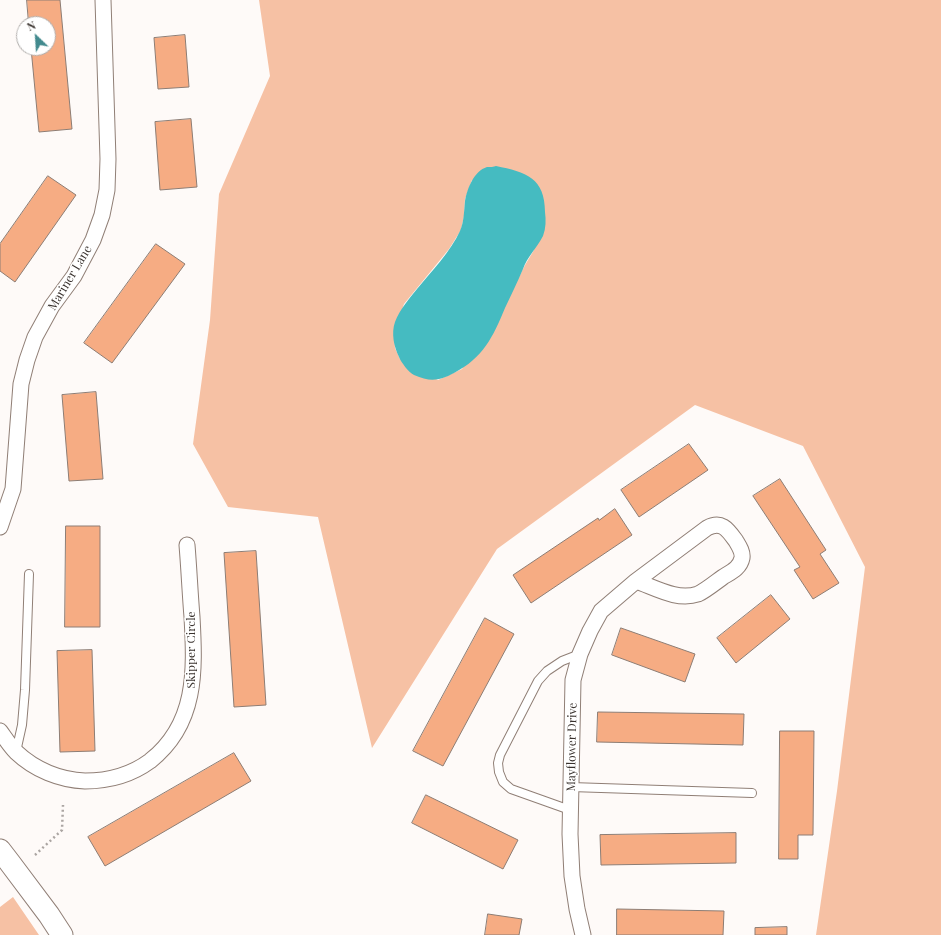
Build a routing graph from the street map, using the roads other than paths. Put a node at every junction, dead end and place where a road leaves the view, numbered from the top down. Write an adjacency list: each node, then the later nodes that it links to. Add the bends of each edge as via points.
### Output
1 (104, 0): 2 (street, Mariner Lane, via 107,190 93,240 74,276 52,306 35,337 27,360 22,384 12,489)
2 (0, 527)
3 (187, 545): 8 (street, Skipper Circle, via 193,642 191,695 174,736 160,753 143,766 124,775 99,781 53,775 34,766)
4 (29, 574): 8 (lane, via 25,690 22,725)
5 (636, 581): 5 (street, Mayflower Drive, via 674,596 699,593 738,567 742,554 728,529 720,525 712,526); 6 (street, Mayflower Drive, via 601,611)
6 (580, 654): 9 (street, Mayflower Drive, via 573,680); 11 (lane, via 562,661 538,681 498,763 498,772 503,782 511,789)
7 (0, 731): 8 (street, Skipper Circle)
8 (16, 752)
9 (571, 787): 10 (lane); 11 (street, Mayflower Drive)
10 (752, 793)
11 (570, 810): 14 (street, Mayflower Drive, via 572,876)
12 (5, 860): 13 (street)
13 (62, 935)
14 (583, 935)

